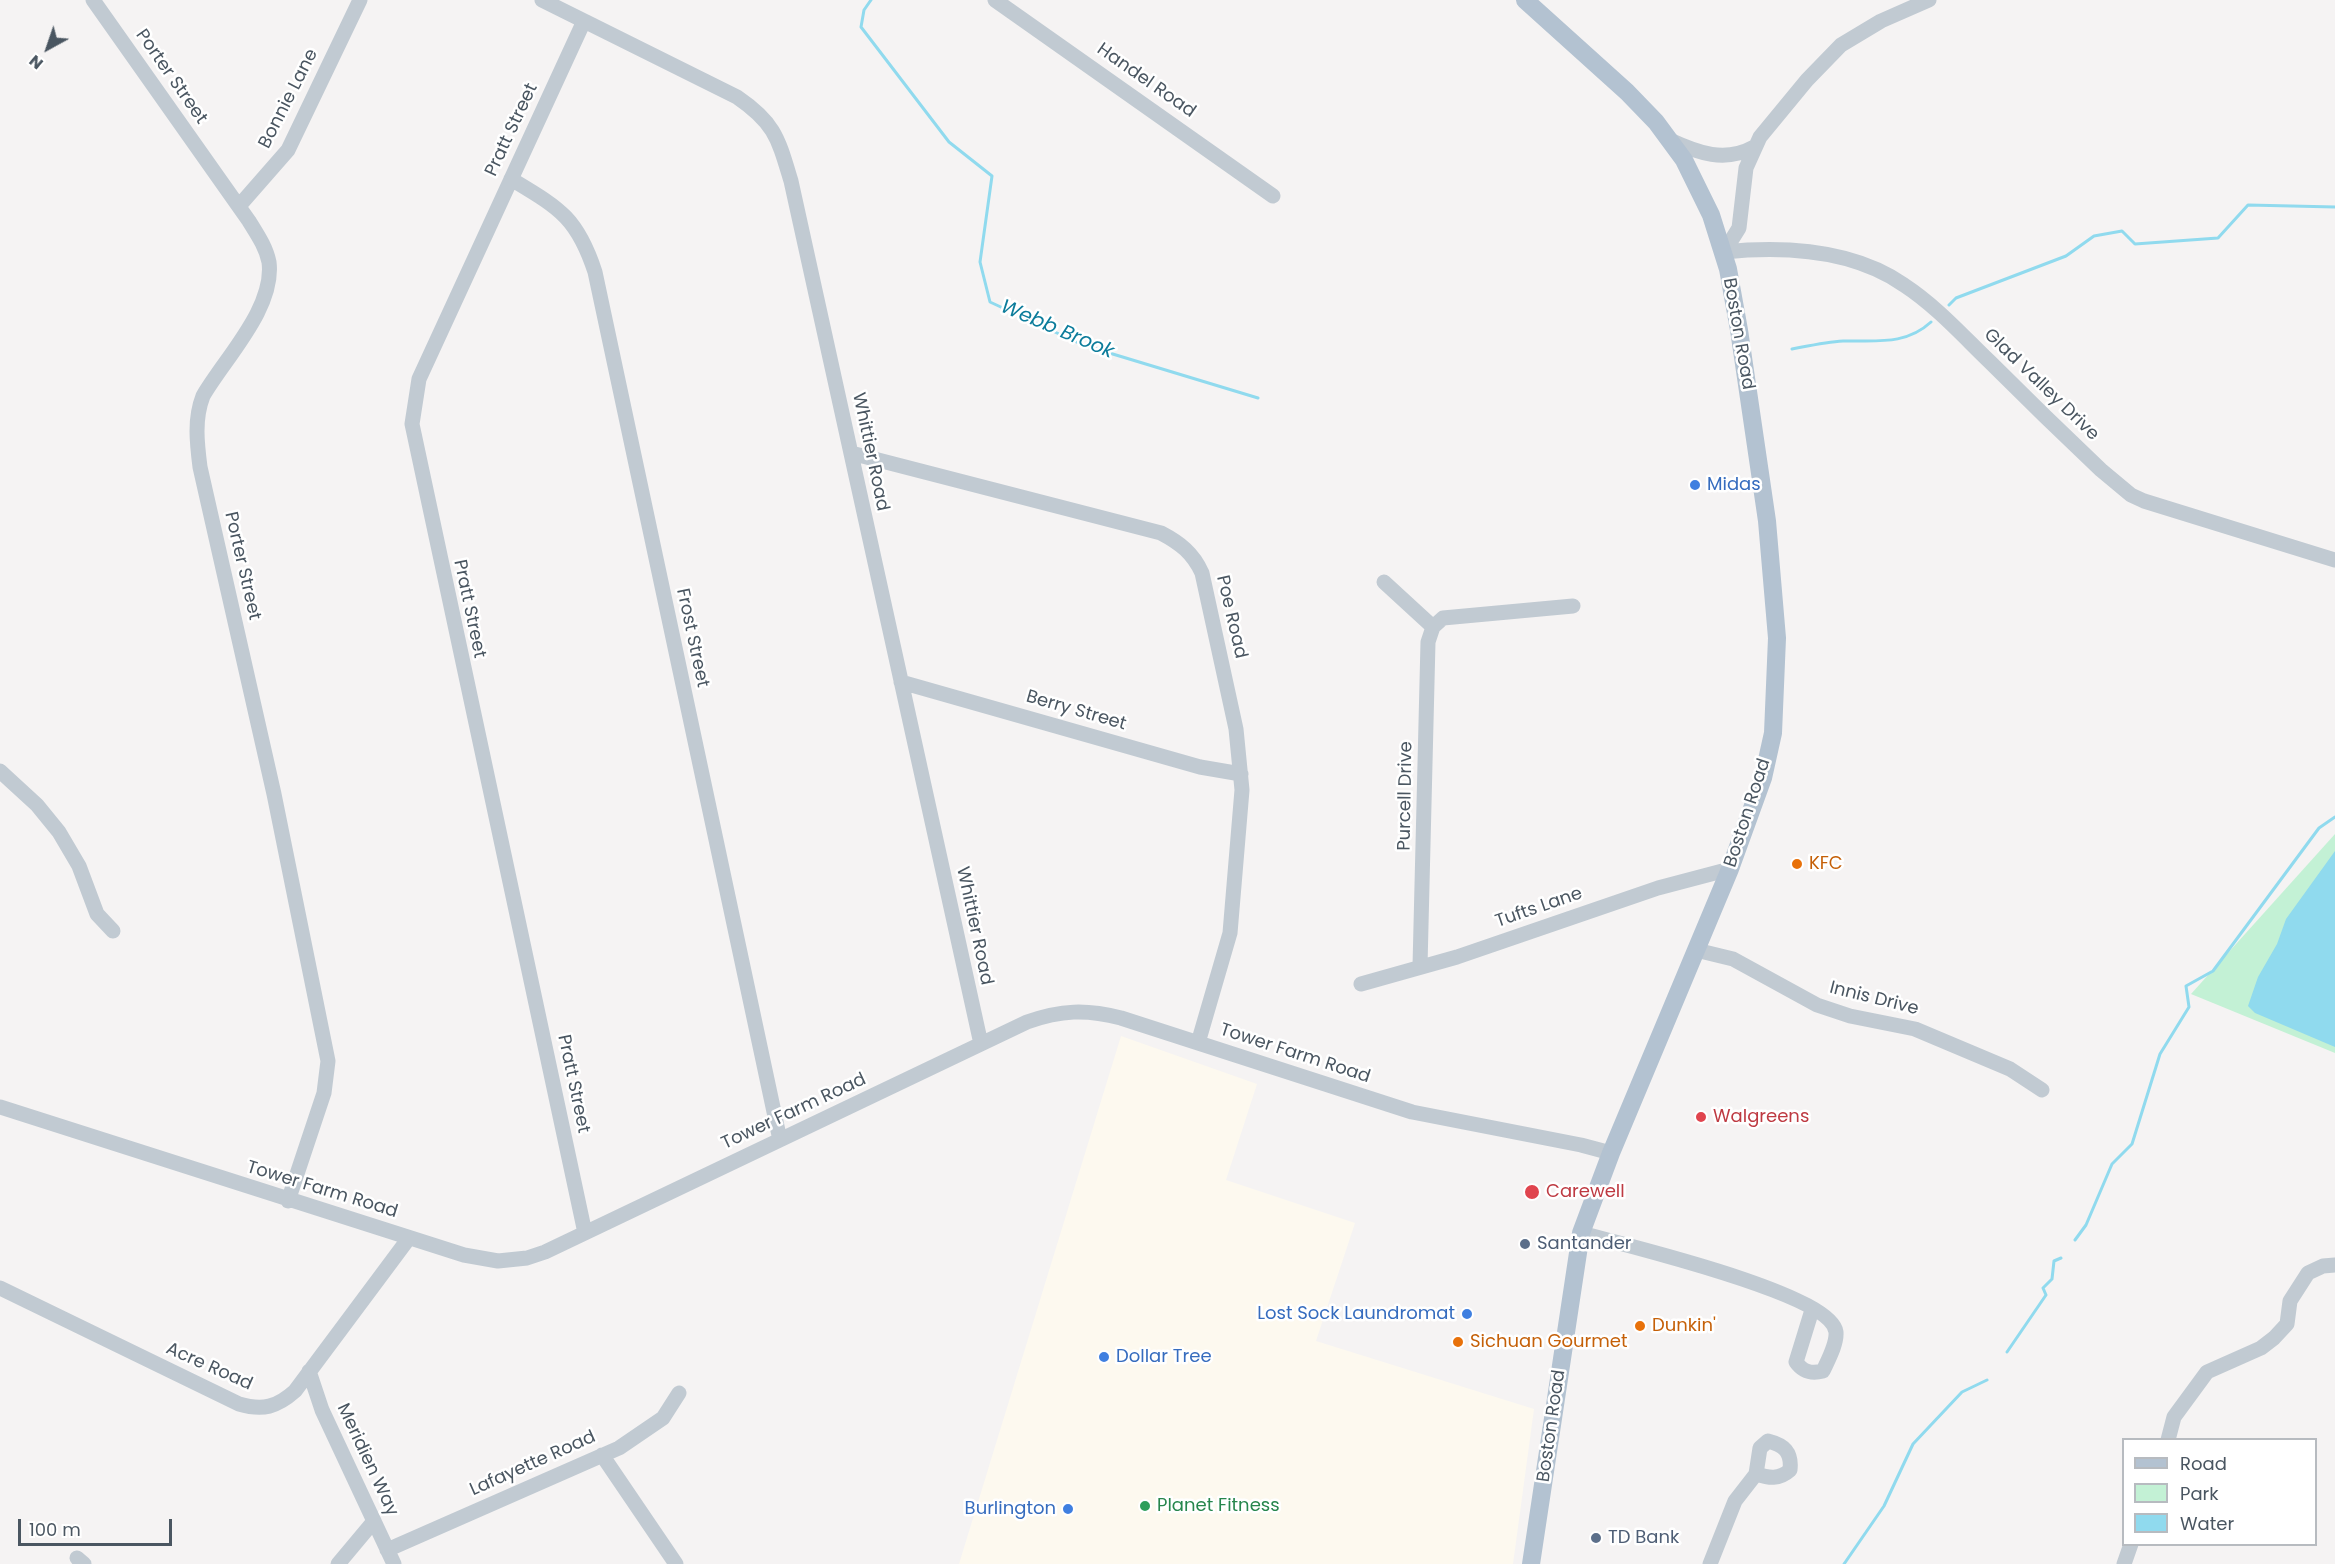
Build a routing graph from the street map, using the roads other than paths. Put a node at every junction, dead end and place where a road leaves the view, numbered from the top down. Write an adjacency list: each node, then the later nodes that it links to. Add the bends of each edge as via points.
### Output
1 (93, 0): 13 (street, Porter Street)
2 (360, 0): 13 (street, Bonnie Lane, via 288,150)
3 (542, 0): 8 (street, Whittier Road)
4 (995, 0): 7 (street, Handel Road)
5 (1526, 0): 9 (main road, Boston Road, via 1627,92)
6 (1929, 0): 10 (street, via 1881,21 1841,45 1807,80)
7 (1016, 6): 12 (street, Handel Road)
8 (584, 21): 11 (street, Pratt Street); 15 (street, Whittier Road, via 738,97 765,118 775,133 791,181)
9 (1670, 140): 10 (street, via 1695,151 1724,156); 14 (main road, Boston Road, via 1703,196)
10 (1754, 147): 14 (street, via 1746,168 1739,228)
11 (511, 179): 32 (street, Frost Street, via 566,216 581,236 595,272); 35 (street, Pratt Street, via 419,379 412,424)
12 (1273, 196)
13 (239, 206): 34 (street, Porter Street, via 264,247 270,277 268,291 203,396 198,408 197,442 328,1061 324,1094)
14 (1724, 252): 16 (street, Glad Valley Drive, via 1813,252 1858,262 1888,275 1933,307 2131,495); 23 (main road, Boston Road, via 1767,521 1777,638 1773,733 1763,778)
15 (851, 453): 20 (street, Whittier Road); 22 (street, Poe Road, via 1129,524 1176,541 1195,559 1202,573 1236,729)
16 (2335, 560)
17 (1384, 582): 19 (street)
18 (1574, 606): 19 (street, via 1443,618)
19 (1433, 627): 26 (street, Purcell Drive, via 1428,642)
20 (901, 682): 22 (street, Berry Street, via 1200,767); 29 (street, Whittier Road)
21 (0, 771): 24 (street, via 59,832 79,866 98,914)
22 (1240, 774): 28 (street, Poe Road, via 1230,933)
23 (1730, 869): 25 (main road, Boston Road); 26 (street, Tufts Lane, via 1659,888)
24 (113, 931)
25 (1696, 950): 30 (street, Innis Drive, via 1733,959 1817,1005 1915,1029 2010,1069); 33 (main road, Boston Road)
26 (1420, 966): 27 (street, Tufts Lane)
27 (1361, 984)
28 (1198, 1043): 29 (street, Tower Farm Road, via 1082,1010 1048,1015); 33 (street, Tower Farm Road, via 1412,1112)
29 (981, 1044): 32 (street, Tower Farm Road)
30 (2042, 1090)
31 (0, 1107): 34 (street, Tower Farm Road)
32 (780, 1140): 35 (street, Tower Farm Road)
33 (1611, 1153): 36 (main road, Boston Road)
34 (288, 1201): 37 (street, Tower Farm Road)
35 (585, 1233): 37 (street, Tower Farm Road, via 527,1258 498,1261)
36 (1581, 1233): 40 (street, via 1744,1278); 51 (main road, Boston Road)
37 (409, 1238): 41 (street, Acre Road)
38 (2335, 1265): 43 (street, via 2308,1273 2290,1301 2287,1323 2274,1338 2261,1348 2207,1372 2174,1417)
39 (0, 1288): 41 (street, Acre Road, via 239,1404 257,1409 284,1400 296,1391)
40 (1812, 1310)
41 (309, 1371): 46 (street, Meridien Way, via 322,1410)
42 (679, 1393): 44 (street, Lafayette Road, via 670,1410 650,1429)
43 (2169, 1438)
44 (602, 1455): 48 (street, Lafayette Road); 50 (street)
45 (1756, 1474): 52 (street, via 1735,1501)
46 (374, 1521): 48 (street, Meridien Way); 49 (street)
47 (2131, 1546): 53 (street)
48 (391, 1557)
49 (338, 1564)
50 (676, 1564)
51 (1531, 1564)
52 (1710, 1564)
53 (2124, 1564)

